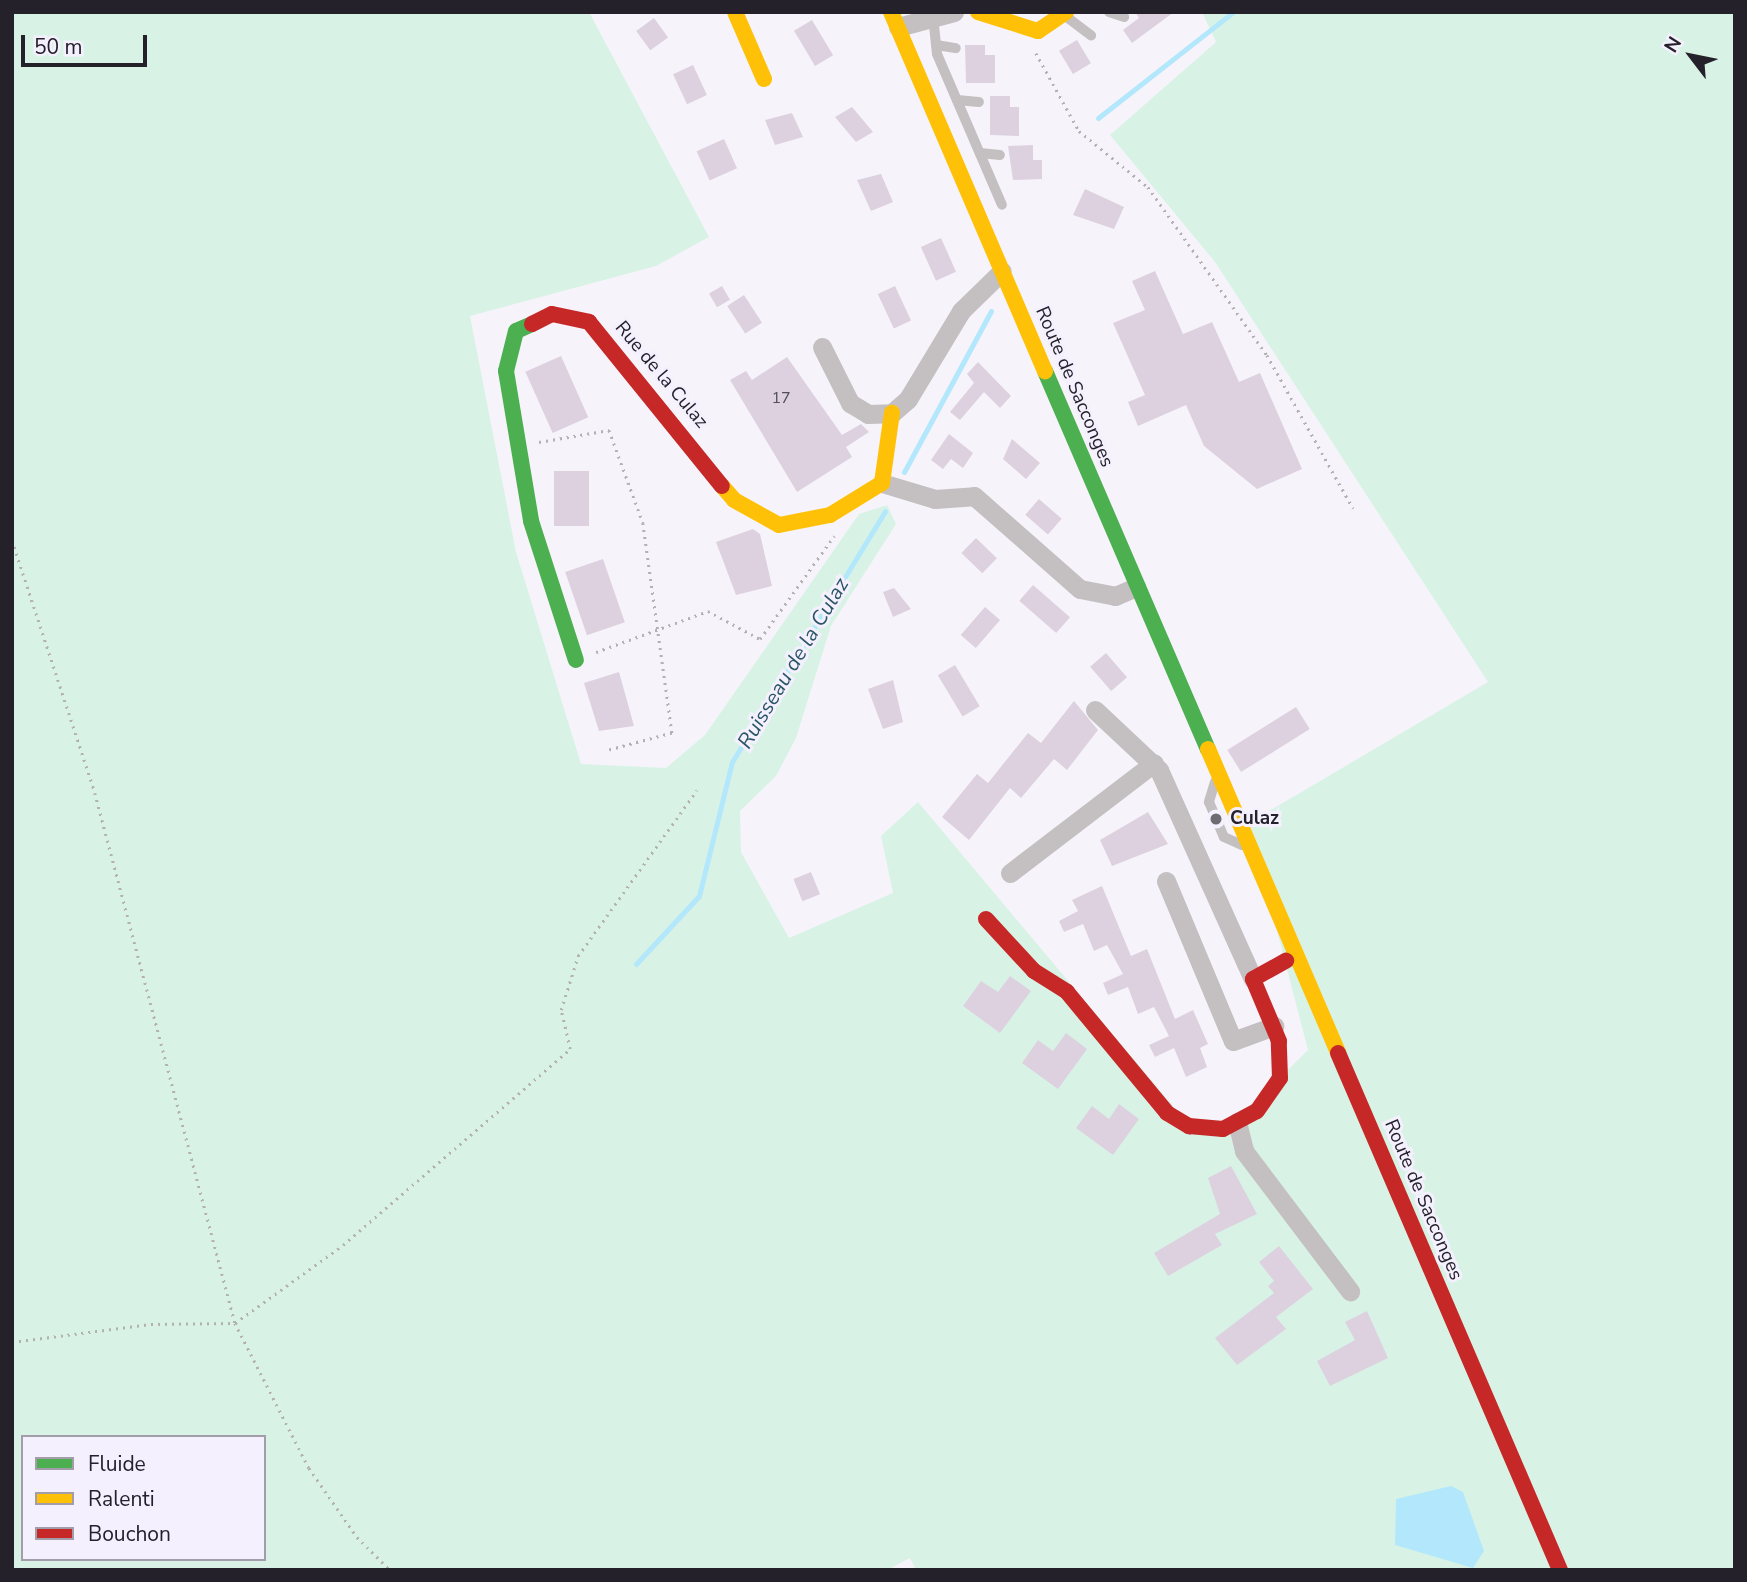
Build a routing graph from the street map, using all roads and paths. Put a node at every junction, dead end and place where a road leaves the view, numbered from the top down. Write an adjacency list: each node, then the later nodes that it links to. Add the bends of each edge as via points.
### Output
1 (735, 12): 13 (street)
2 (954, 12): 6 (street)
3 (978, 12): 9 (street)
4 (1109, 12): 7 (lane)
5 (1065, 13): 9 (street, via 1048,29); 10 (lane)
6 (933, 15): 8 (street); 11 (lane)
7 (1124, 17)
8 (894, 20): 19 (street, Route de Sacconges)
9 (1023, 29): 24 (path, via 1079,131 1148,187 1267,355)
10 (1091, 35)
11 (936, 45): 12 (lane); 14 (lane)
12 (956, 48)
13 (764, 79)
14 (957, 100): 15 (lane); 16 (lane)
15 (979, 102)
16 (980, 153): 17 (lane); 18 (lane)
17 (1000, 155)
18 (1002, 205)
19 (1002, 271): 21 (street, via 961,311 908,399); 27 (street, Route de Sacconges)
20 (822, 347): 21 (street, via 850,403 868,414)
21 (891, 413): 23 (street)
22 (518, 445): 23 (street, Rue de la Culaz, via 506,371 516,331 552,314 589,322 734,500 779,525 830,515); 28 (path, via 609,430 643,523); 29 (street, Rue de la Culaz, via 531,521)
23 (882, 483): 27 (street, via 935,499 974,496 1080,589 1115,596)
24 (1353, 508)
25 (837, 531): 28 (path, via 760,639 708,611)
26 (12, 540): 42 (path, via 95,793)
27 (1136, 587): 45 (street, Route de Sacconges)
28 (660, 626): 29 (path); 31 (path, via 672,733)
29 (576, 660)
30 (1096, 710): 32 (street)
31 (608, 750)
32 (1154, 764): 34 (street); 38 (street)
33 (698, 790): 42 (path, via 578,956 561,1010 570,1049 343,1245)
34 (1010, 873)
35 (1166, 881): 39 (street, via 1233,1041)
36 (986, 919): 40 (street, via 1034,971 1067,992 1167,1113 1189,1126 1223,1129)
37 (1286, 961): 38 (street)
38 (1253, 979): 39 (street)
39 (1274, 1026): 40 (street, via 1280,1078 1257,1111)
40 (1237, 1122): 41 (street, via 1244,1151)
41 (1350, 1291)
42 (235, 1324): 43 (path, via 151,1324); 44 (path, via 252,1367 309,1468 357,1537)
43 (12, 1342)
44 (390, 1570)
45 (1560, 1570)

